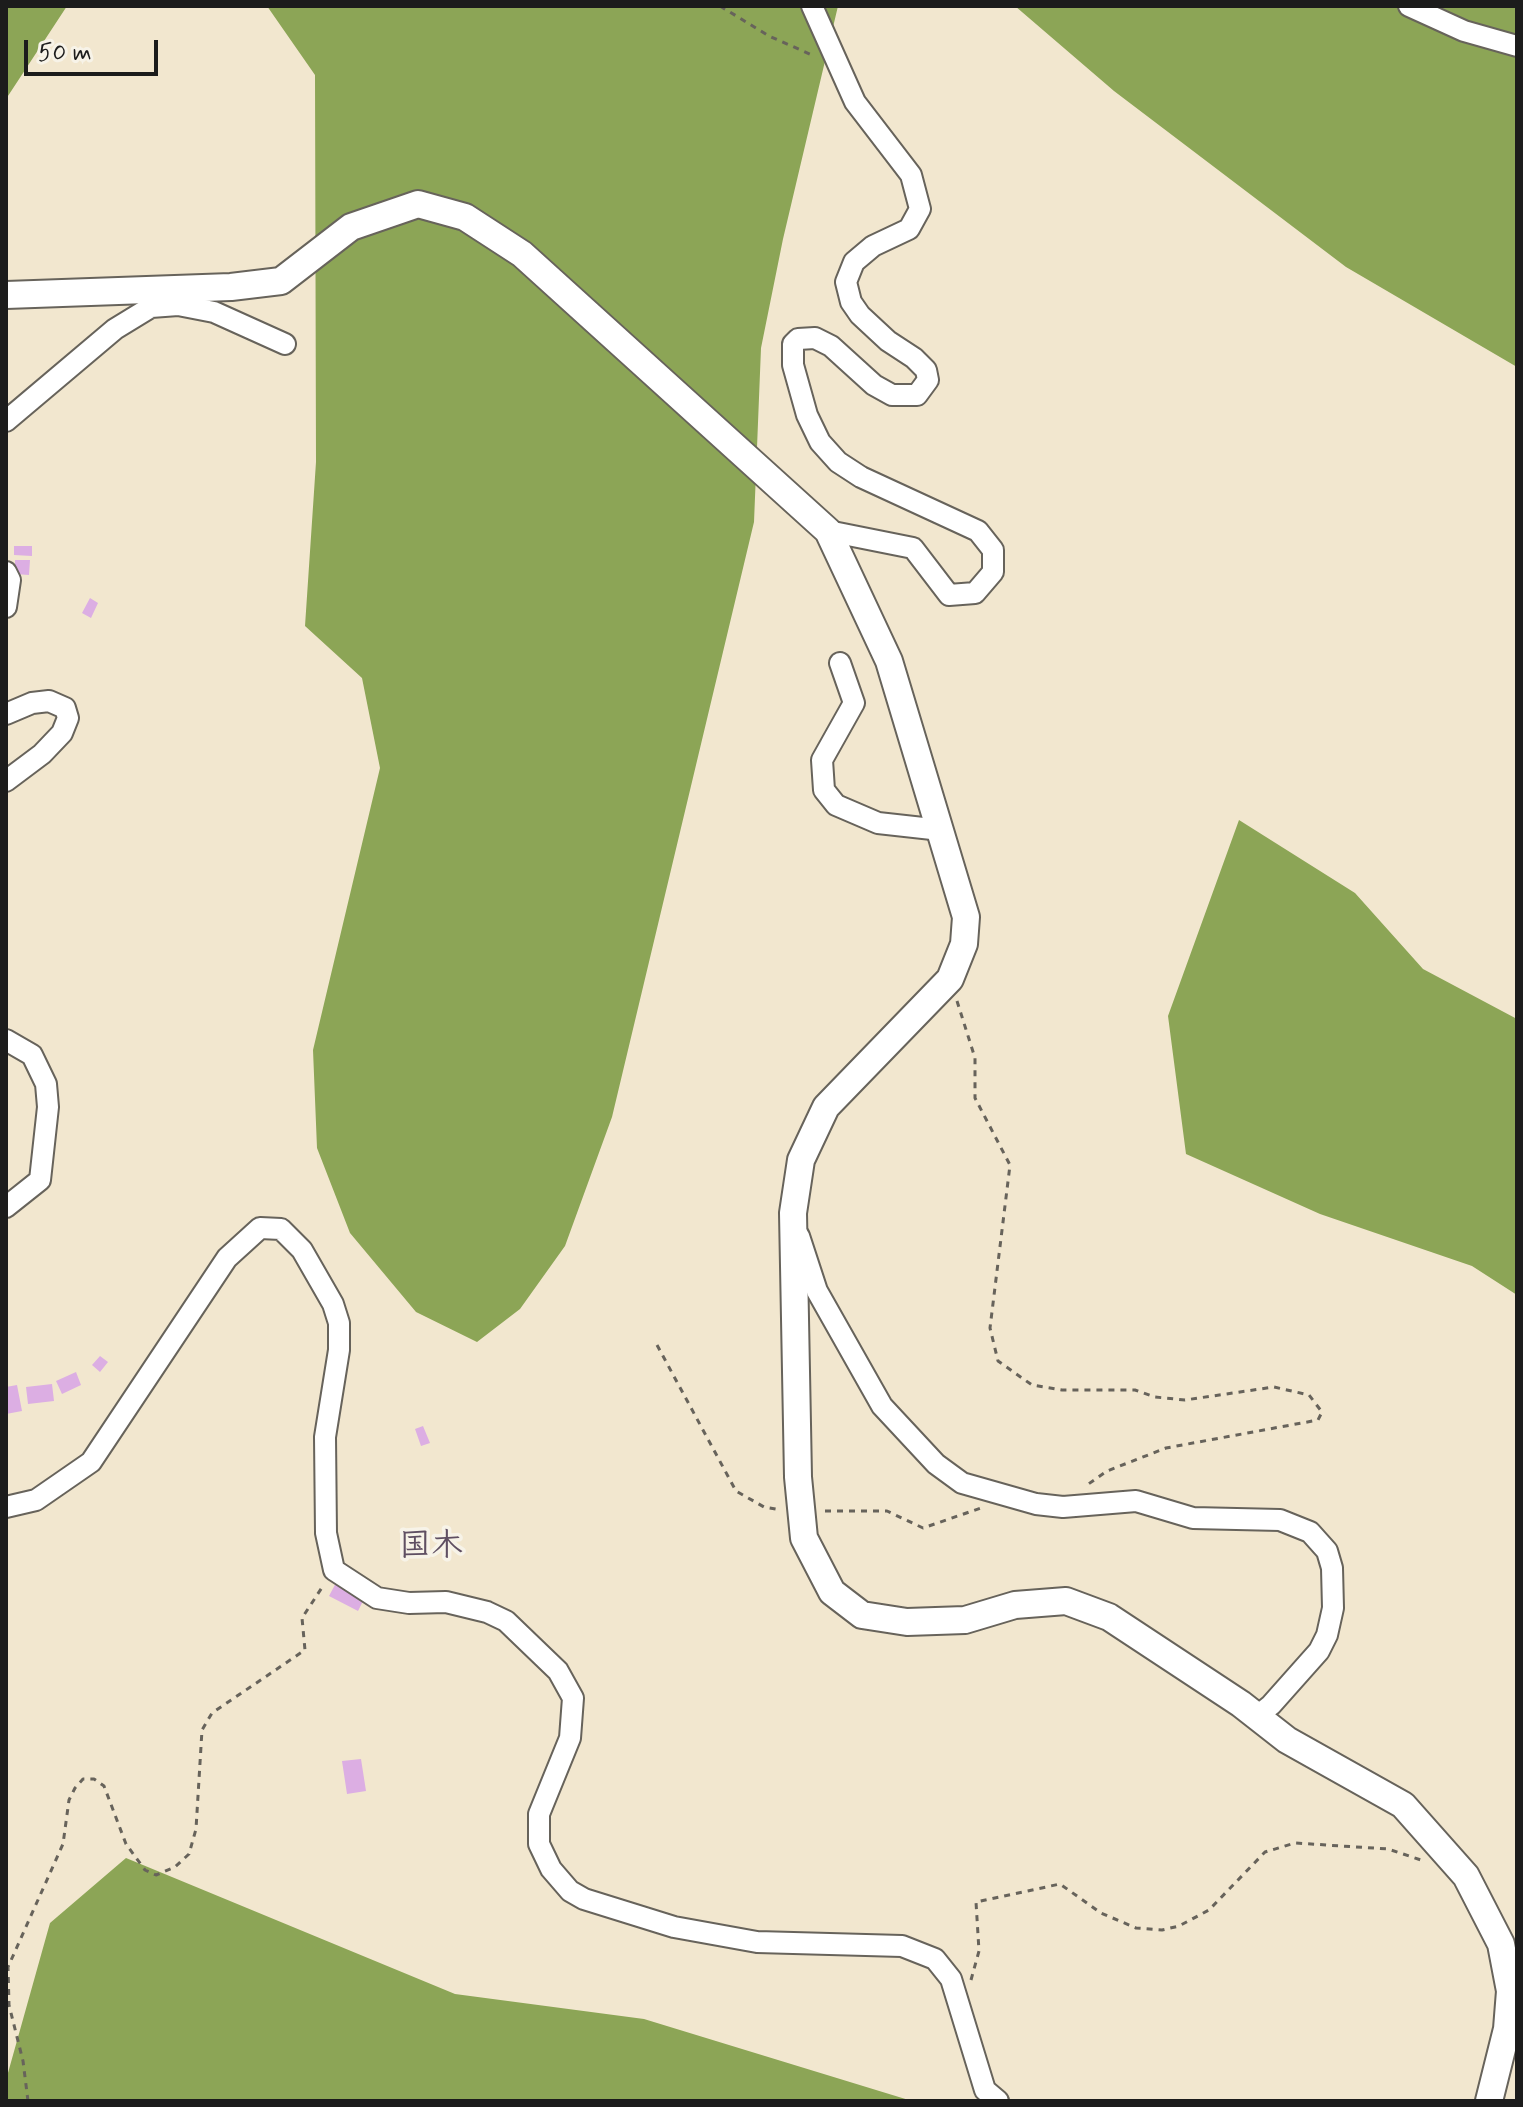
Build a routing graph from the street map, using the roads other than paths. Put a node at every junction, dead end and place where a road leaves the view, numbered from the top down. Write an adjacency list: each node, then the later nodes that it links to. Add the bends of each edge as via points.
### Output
1 (812, 6): 7 (street, via 855,102 911,175 920,209 909,229 854,262 846,282 851,302 888,341 926,370 928,380 917,395 892,395 831,346 815,338 798,339 793,365 807,415 820,442 838,462 978,531 993,550 993,572 975,593 949,595 913,548)
2 (1409, 6): 3 (street, via 1464,31)
3 (1517, 46)
4 (6, 295): 7 (street, via 281,281 351,227 418,204 465,217 522,254)
5 (285, 344): 6 (street, via 214,312 178,305 151,307 115,329)
6 (6, 421)
7 (828, 531): 13 (street, via 889,661)
8 (6, 572): 9 (street)
9 (6, 607)
10 (840, 663): 13 (street, via 854,703 822,760 824,790 836,805 878,823)
11 (6, 714): 12 (street, via 49,701 65,708 68,718 42,754)
12 (6, 781)
13 (941, 830): 16 (street, via 966,917 964,944 950,979 826,1107 801,1160)
14 (6, 1040): 15 (street, via 32,1055 46,1084 48,1107 40,1180)
15 (6, 1207)
16 (793, 1213): 18 (street, via 804,1538 832,1592 862,1615 907,1622 965,1620 1015,1605 1066,1601 1109,1617); 18 (street, via 817,1291 882,1406 936,1464 962,1483 1036,1504 1136,1501 1193,1518 1280,1520 1310,1532 1327,1551 1332,1568 1327,1635 1319,1651)
17 (6, 1507): 19 (street, via 36,1500 91,1462 227,1258 260,1228 281,1229 302,1250 339,1323 325,1437 326,1533 334,1570 377,1598 446,1602 487,1612 519,1631 558,1671 573,1698 570,1738 539,1814 539,1844 551,1869 584,1899 674,1927 757,1942 902,1946 935,1959 959,1999 985,2090)
18 (1256, 1717): 20 (street, via 1324,1763 1403,1805 1466,1876 1501,1944 1510,1991 1507,2029)
19 (998, 2101)
20 (1489, 2101)

